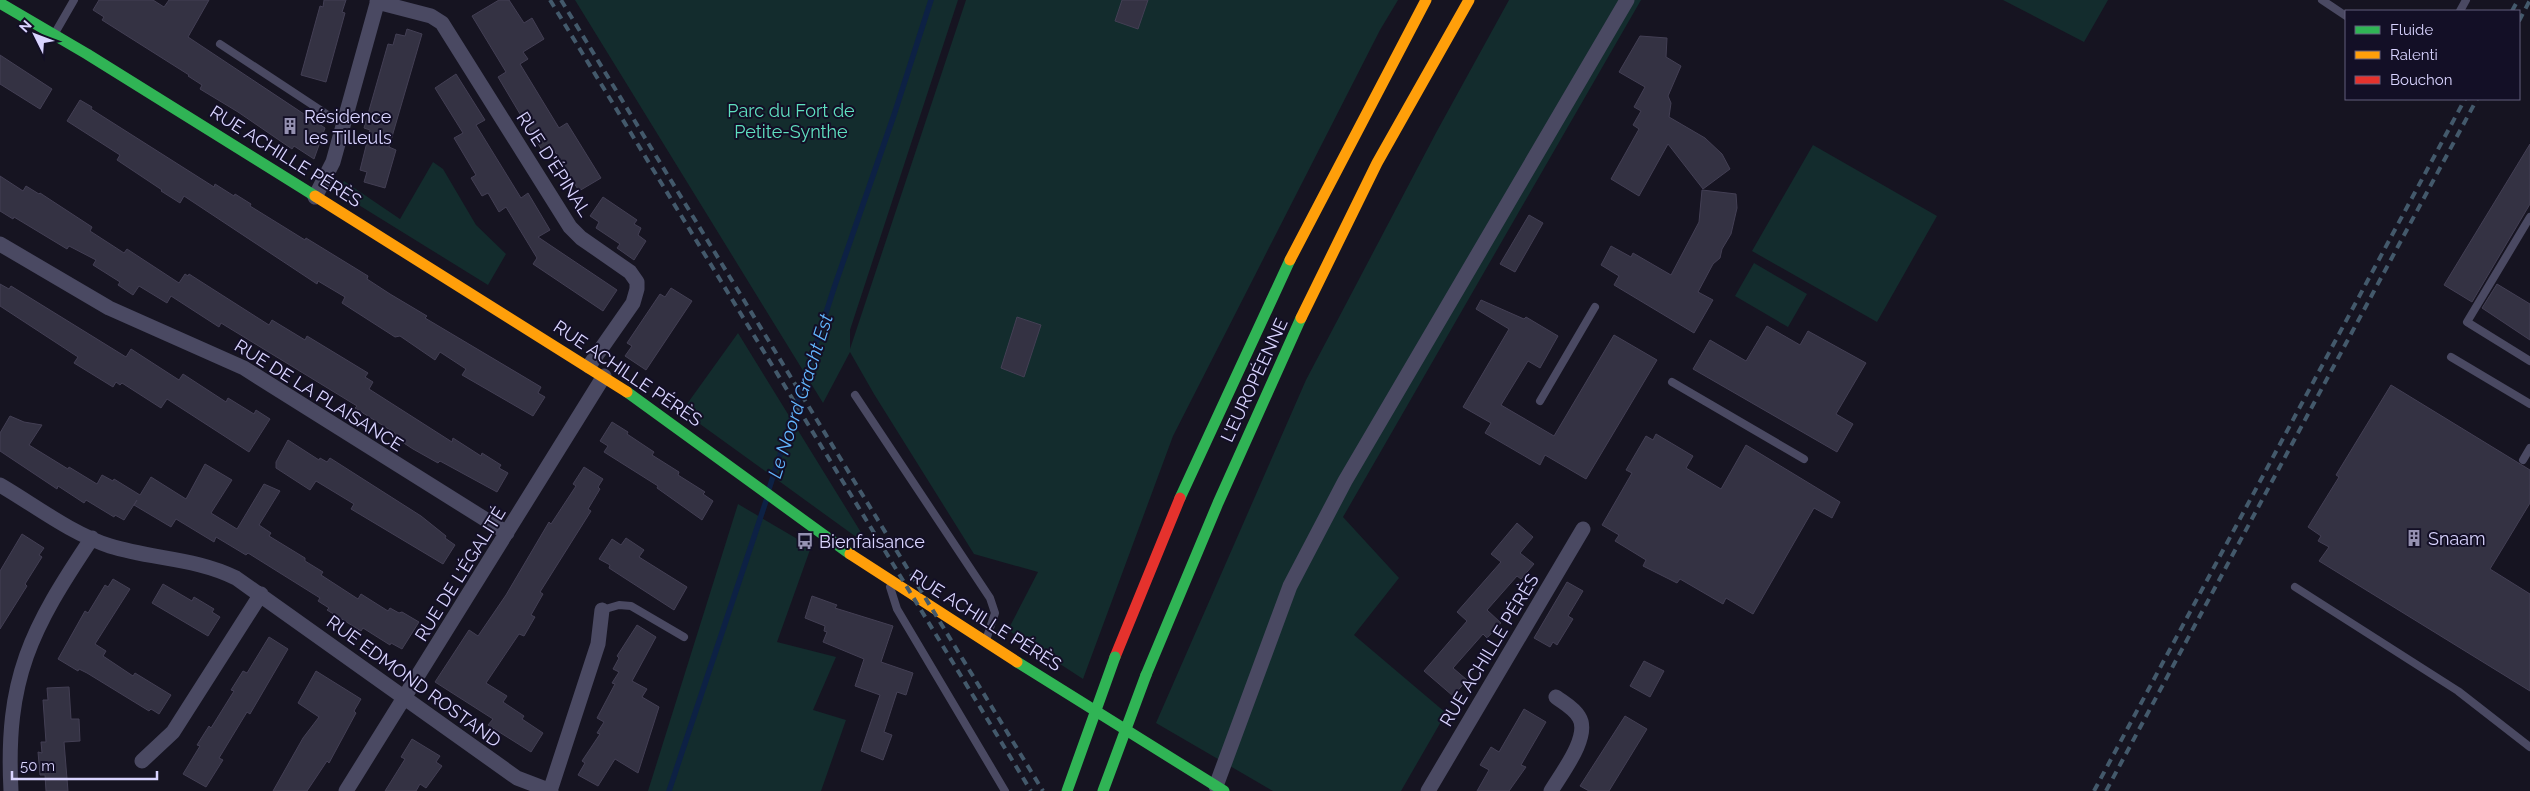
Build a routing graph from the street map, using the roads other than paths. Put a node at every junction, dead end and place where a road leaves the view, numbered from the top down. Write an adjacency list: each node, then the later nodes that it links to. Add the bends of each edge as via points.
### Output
1 (74, 0): 9 (lane)
2 (1426, 0): 46 (main road, L'EUROPÉENNE, bridge, via 1337,164 1253,332 1190,470 1115,657)
3 (1469, 0): 47 (main road, L'EUROPÉENNE, bridge, via 1371,179 1279,364 1216,506)
4 (1627, 0): 41 (street, via 1309,548 1281,610)
5 (2322, 0): 8 (lane)
6 (378, 1): 11 (street); 18 (street, RUE D'ÉPINAL, via 431,16 442,23 570,227 634,277 637,289 633,303)
7 (0, 3): 9 (main road, RUE ACHILLE PÉRÈS)
8 (2345, 15)
9 (54, 34): 12 (main road, RUE ACHILLE PÉRÈS)
10 (220, 44): 11 (lane)
11 (343, 125): 12 (street, via 329,171)
12 (315, 197): 18 (main road, RUE ACHILLE PÉRÈS)
13 (2530, 217): 17 (lane, via 2467,322)
14 (0, 244): 29 (street, RUE DE LA PLAISANCE, via 109,308 199,346 259,376)
15 (1594, 307): 22 (lane)
16 (2451, 356): 23 (lane)
17 (2530, 361)
18 (589, 366): 19 (main road, RUE ACHILLE PÉRÈS)
19 (604, 376): 29 (street, RUE DE L'ÉGALITÉ); 31 (main road, RUE ACHILLE PÉRÈS)
20 (1672, 382): 25 (lane)
21 (855, 395): 36 (lane, via 990,598 995,613)
22 (1540, 400)
23 (2530, 404)
24 (2530, 448): 26 (lane)
25 (1804, 459)
26 (2523, 460)
27 (0, 485): 30 (street, RUE EDMOND ROSTAND)
28 (1583, 529): 48 (street, RUE ACHILLE PÉRÈS)
29 (507, 533): 38 (street, RUE DE L'ÉGALITÉ)
30 (92, 538): 33 (street, RUE EDMOND ROSTAND, via 120,548 212,568); 42 (street, via 45,612 23,662 10,728)
31 (888, 580): 36 (main road, RUE ACHILLE PÉRÈS); 45 (lane, via 897,608)
32 (2295, 587): 39 (lane, via 2458,691)
33 (261, 594): 38 (street, RUE EDMOND ROSTAND); 40 (street, via 172,732)
34 (602, 610): 35 (lane, via 619,605 631,606); 44 (street, via 598,644)
35 (684, 637)
36 (986, 642): 41 (main road, RUE ACHILLE PÉRÈS)
37 (1556, 697): 49 (street, via 1574,710 1580,718 1582,731 1574,752)
38 (405, 698): 43 (street, RUE DE L'ÉGALITÉ); 44 (street, RUE EDMOND ROSTAND, via 518,778)
39 (2530, 747)
40 (142, 761)
41 (1220, 789)
42 (11, 791)
43 (346, 791)
44 (550, 791)
45 (1005, 791)
46 (1067, 791)
47 (1103, 791)
48 (1428, 791)
49 (1551, 791)

